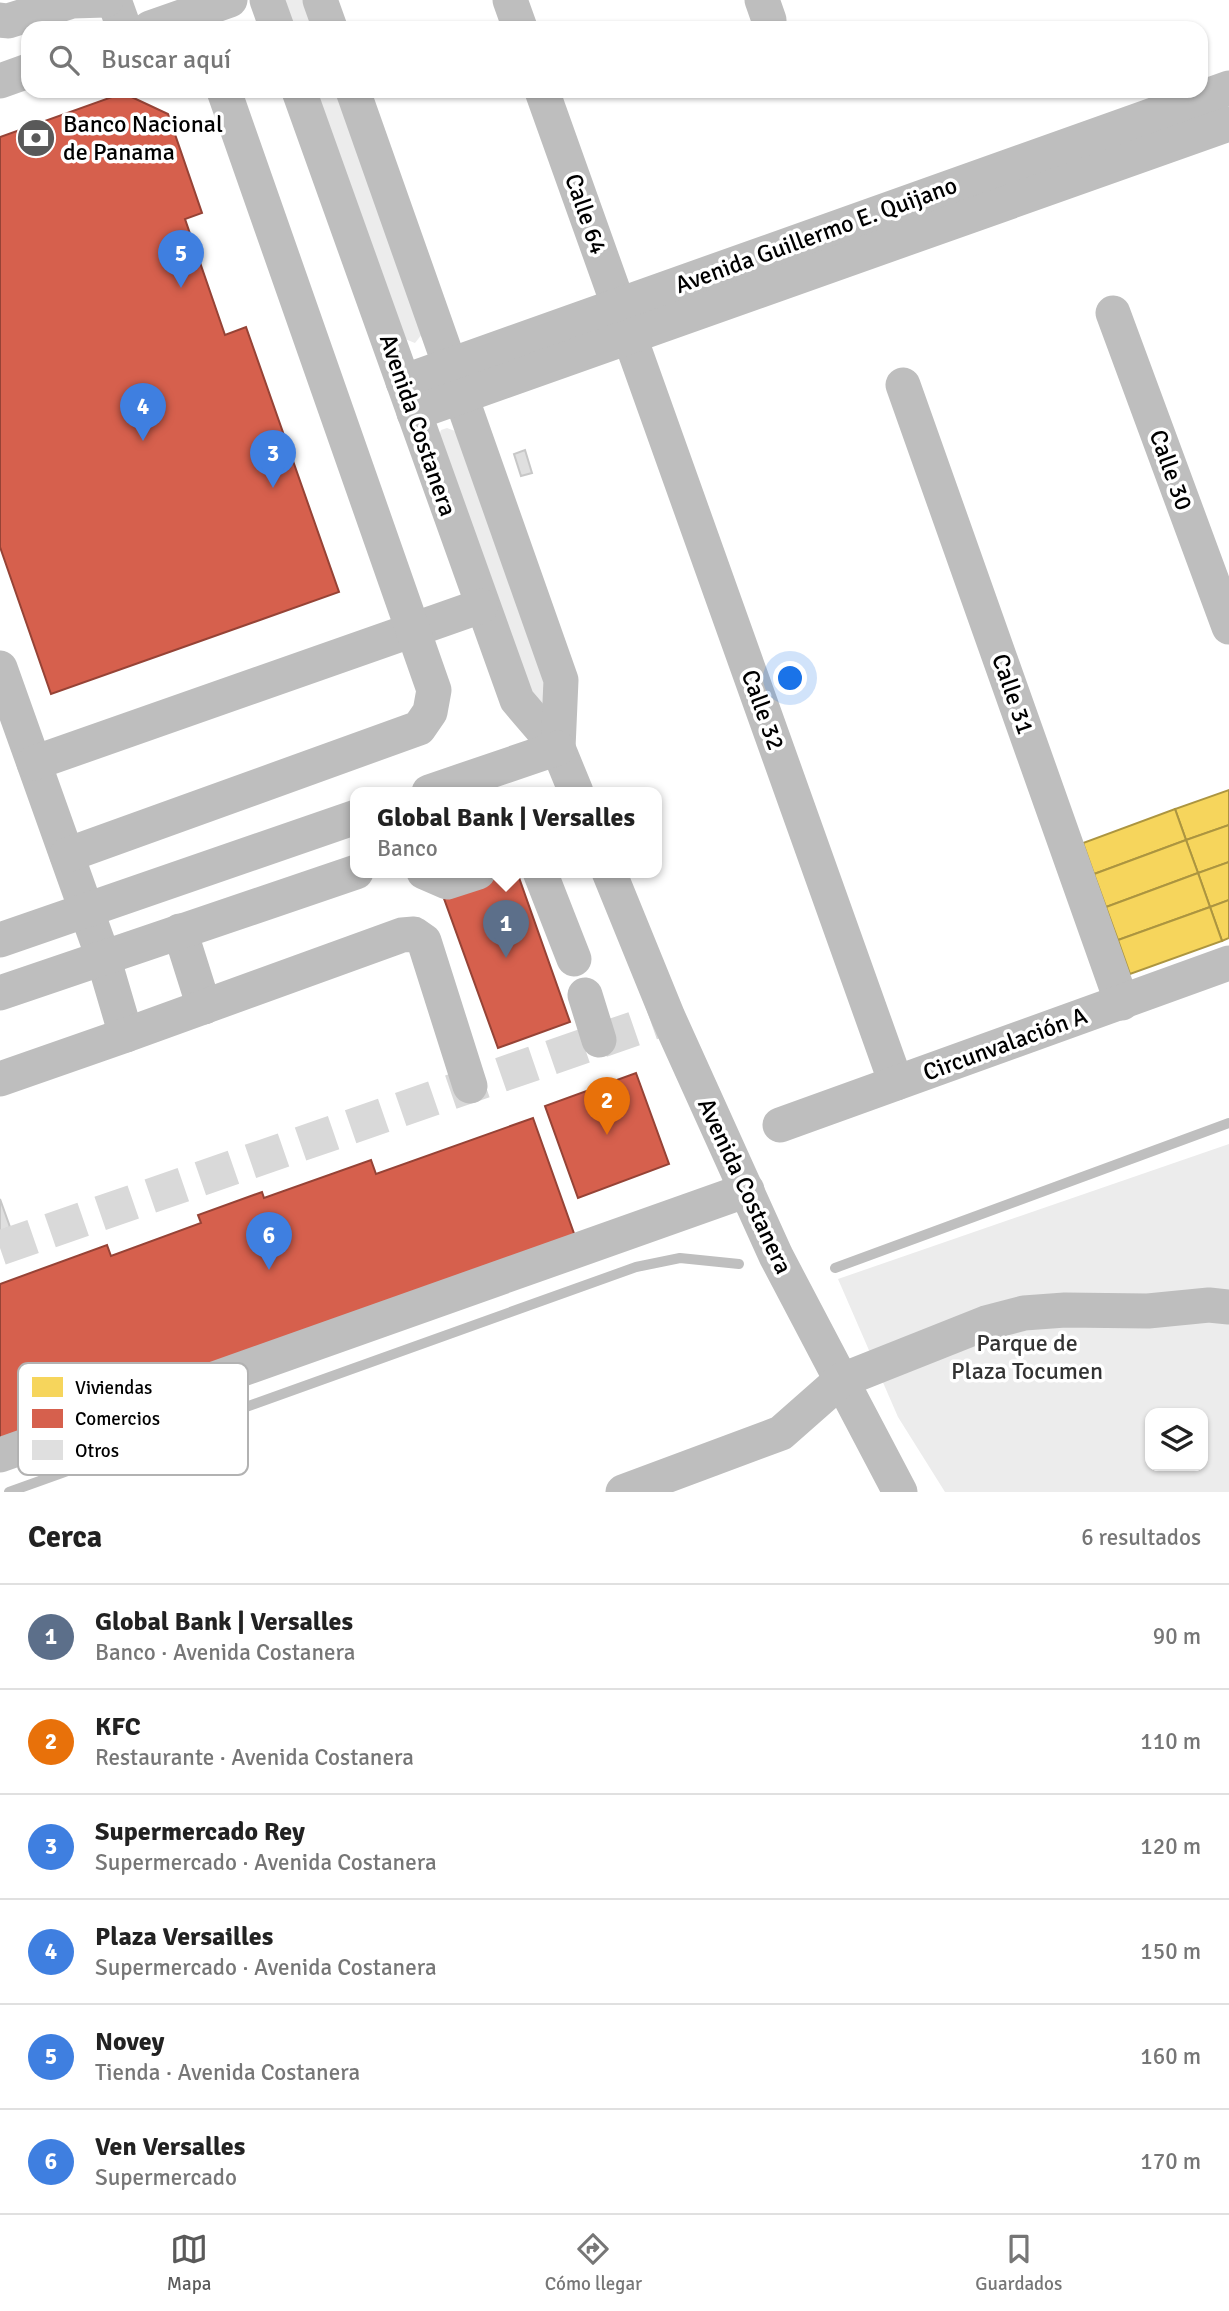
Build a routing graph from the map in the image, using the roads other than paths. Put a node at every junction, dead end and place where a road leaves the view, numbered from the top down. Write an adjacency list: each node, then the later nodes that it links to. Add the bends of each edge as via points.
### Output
1 (106, 0): 8 (street, via 72,1)
2 (114, 0): 9 (street)
3 (230, 0): 7 (street)
4 (267, 0): 11 (street)
5 (320, 0): 12 (street)
6 (510, 0): 13 (street)
7 (197, 13): 10 (street)
8 (0, 20)
9 (122, 21)
10 (172, 21)
11 (274, 21)
12 (328, 21)
13 (518, 21)
14 (21, 74): 15 (street)
15 (0, 81)
16 (1229, 88): 17 (street, Avenida Guillermo E. Quijano)
17 (1208, 96)
18 (226, 98): 31 (street)
19 (302, 98): 28 (street, Avenida Costanera)
20 (355, 98): 26 (street, Avenida Costanera)
21 (544, 98): 25 (street, Calle 64)
22 (1203, 98): 25 (street, Avenida Guillermo E. Quijano)
23 (1229, 124): 25 (street, Avenida Guillermo E. Quijano)
24 (1113, 313): 30 (street, Calle 30)
25 (623, 321): 26 (street, Avenida Guillermo E. Quijano); 57 (street, Calle 32)
26 (456, 381): 28 (street, Avenida Guillermo E. Quijano); 33 (street, Avenida Costanera, via 561,680)
27 (903, 385): 52 (street, Calle 31)
28 (409, 397): 29 (street, Avenida Costanera)
29 (481, 606): 31 (street); 33 (street, Avenida Costanera, via 517,700)
30 (1229, 627)
31 (412, 630): 34 (street); 38 (street, via 433,690 430,712 419,728)
32 (0, 668): 34 (street)
33 (558, 748): 35 (street); 36 (street, Avenida Costanera)
34 (34, 763): 38 (street)
35 (444, 787)
36 (574, 787)
37 (350, 819): 44 (street)
38 (67, 856): 44 (street)
39 (350, 874): 45 (street)
40 (438, 878): 41 (street, via 447,882)
41 (459, 878)
42 (542, 878): 48 (street)
43 (611, 878): 60 (street, Avenida Costanera, via 668,1017)
44 (86, 909): 46 (street); 47 (street)
45 (180, 931): 47 (street); 53 (street)
46 (0, 940)
47 (103, 957): 50 (street); 54 (street)
48 (574, 959)
49 (1229, 963): 52 (street, Circunvalación A)
50 (0, 993)
51 (585, 995): 55 (street)
52 (1122, 1003): 57 (street, Circunvalación A)
53 (204, 1007): 54 (street); 58 (street, via 402,934 414,934 424,941)
54 (126, 1035): 56 (street)
55 (599, 1040)
56 (0, 1079)
57 (896, 1083): 59 (street, Circunvalación A)
58 (470, 1086)
59 (780, 1125)
60 (747, 1190): 62 (street); 63 (street, Avenida Costanera)
61 (1222, 1301): 63 (street, via 1148,1311 1024,1313 986,1323)
62 (248, 1367)
63 (840, 1381): 66 (street, via 781,1433); 67 (street, Avenida Costanera)
64 (18, 1449): 65 (street)
65 (0, 1455)
66 (623, 1492)
67 (900, 1492)

